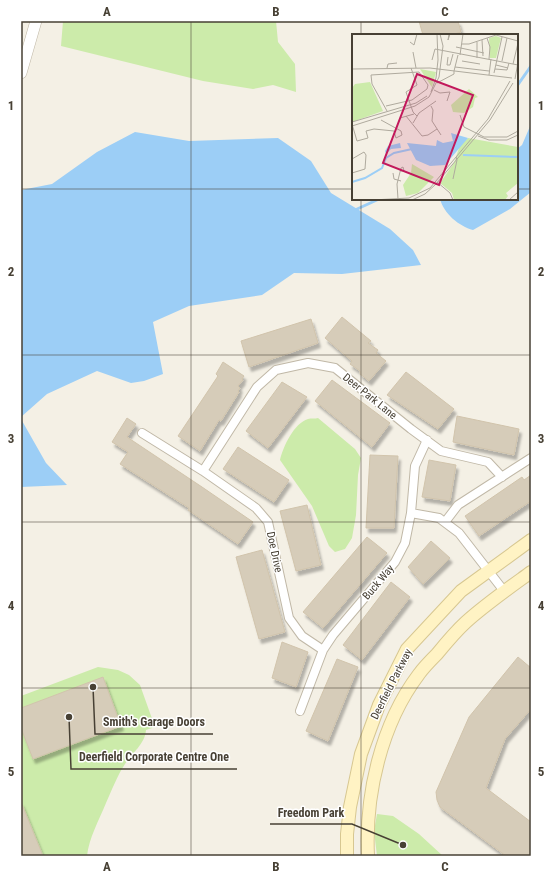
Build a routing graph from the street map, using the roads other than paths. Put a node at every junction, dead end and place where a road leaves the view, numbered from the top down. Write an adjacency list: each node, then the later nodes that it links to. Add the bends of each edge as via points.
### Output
1 (36, 21): 2 (street)
2 (21, 73)
3 (142, 433): 6 (street, Doe Drive)
4 (427, 440): 6 (street, Deer Park Lane, via 335,368 308,362 276,370 257,387); 7 (street, Deer Park Lane, via 442,451 488,462); 8 (street, Buck Way, via 415,466)
5 (531, 458): 7 (street)
6 (203, 471): 14 (street, Doe Drive, via 256,508 268,522 289,618 302,636)
7 (502, 477): 9 (street, via 458,505)
8 (411, 513): 9 (street, via 439,518); 14 (street, Buck Way, via 406,543 395,562)
9 (445, 522): 11 (street, via 459,533)
10 (531, 540): 11 (main road, Deerfield Parkway)
11 (489, 571): 13 (street); 16 (main road, Deerfield Parkway, via 461,591 407,649 379,705 366,737 352,793)
12 (531, 572): 13 (main road, Deerfield Parkway)
13 (504, 591): 17 (main road, Deerfield Parkway, via 465,622 443,646 419,674 400,706 375,772 369,810)
14 (323, 650): 15 (street, Buck Way)
15 (300, 711)
16 (347, 856)
17 (368, 856)

